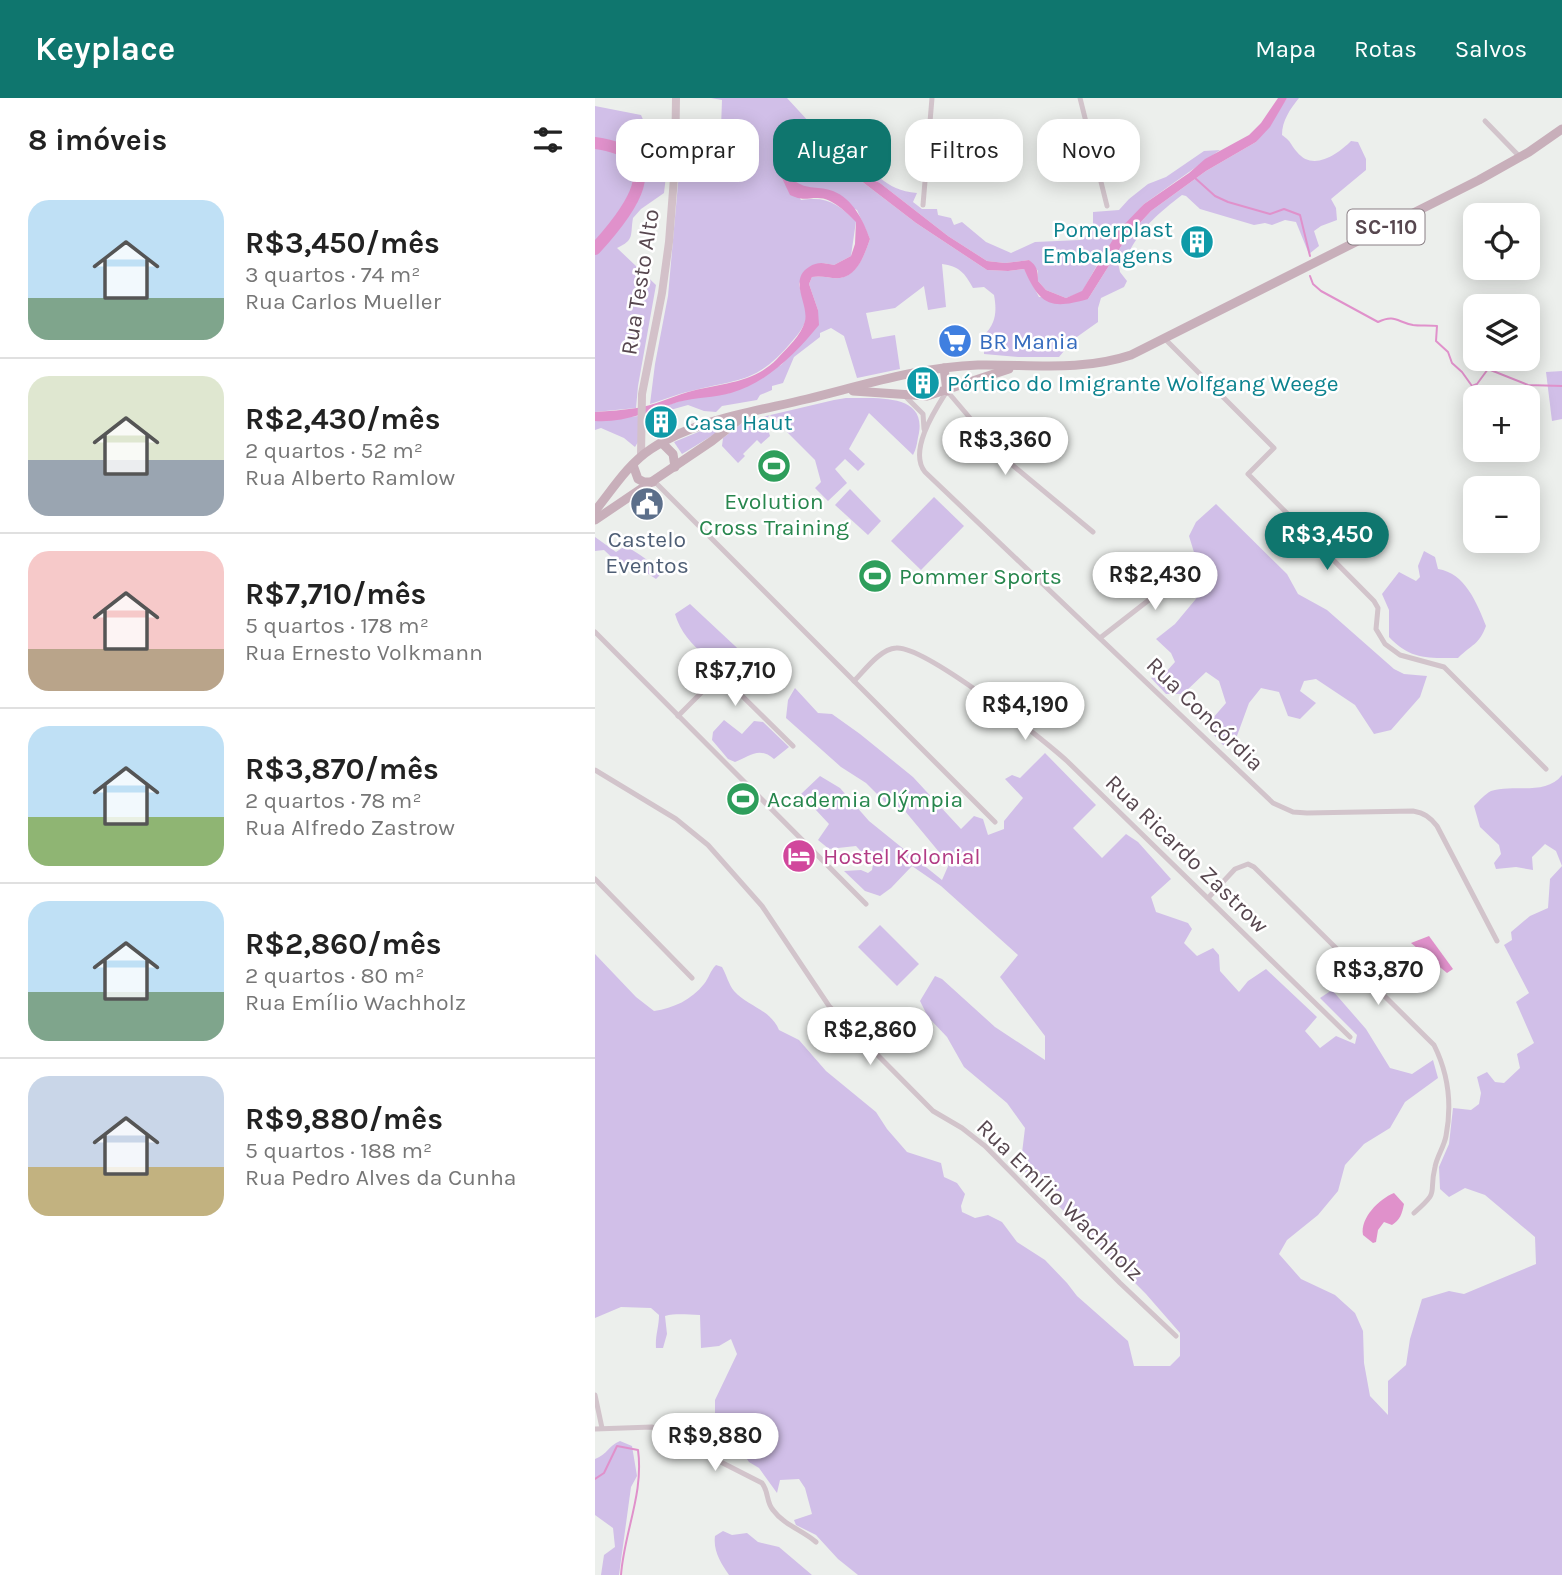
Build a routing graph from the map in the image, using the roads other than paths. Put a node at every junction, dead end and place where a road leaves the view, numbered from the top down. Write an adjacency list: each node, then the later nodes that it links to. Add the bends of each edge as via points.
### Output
1 (676, 98): 17 (main road, Rua Testo Alto, via 667,253 643,386)
2 (932, 98): 7 (street)
3 (1080, 98): 8 (street)
4 (1485, 121): 6 (street)
5 (1560, 134): 6 (main road, SC-110)
6 (1520, 157): 9 (main road, SC-110)
7 (923, 205)
8 (1107, 205)
9 (1166, 340): 10 (main road, SC-110, via 1096,365); 33 (street, via 1274,448 1248,474 1374,601 1376,629 1385,644 1400,655 1444,667)
10 (1021, 366): 11 (main road, SC-110); 14 (main road, SC-110)
11 (944, 368): 12 (main road, SC-110); 14 (main road)
12 (900, 376): 13 (main road, SC-110); 15 (main road, via 898,386)
13 (844, 390): 15 (main road, SC-110); 16 (main road, SC-110)
14 (947, 391): 15 (main road, SC-110); 18 (street, Rua Concórdia); 26 (street, via 1003,458)
15 (904, 396): 18 (street, Rua Concórdia, via 923,414)
16 (746, 414): 19 (main road, SC-110); 22 (main road, SC-110)
17 (642, 430): 19 (main road); 20 (main road, Rua Testo Alto)
18 (924, 432): 29 (street, Rua Concórdia, via 919,457 922,468)
19 (658, 444): 20 (main road, SC-110); 22 (main road, via 673,454)
20 (641, 456): 21 (main road, SC-110)
21 (633, 465): 23 (main road, via 638,479); 24 (main road, SC-110)
22 (675, 467): 23 (main road, SC-110)
23 (655, 482): 25 (main road, SC-110); 30 (street)
24 (595, 511)
25 (595, 520)
26 (1093, 532)
27 (1188, 560): 29 (street, via 1154,596)
28 (595, 632): 31 (street)
29 (1100, 638): 39 (street, Rua Concórdia, via 1281,808 1307,813 1413,811 1431,818)
30 (854, 681): 35 (street); 37 (street, Rua Ricardo Zastrow, via 890,649 908,649 927,659 1050,746)
31 (678, 716): 32 (street, via 720,674); 38 (street)
32 (793, 746)
33 (1546, 769)
34 (595, 770): 43 (street, Rua Emílio Wachholz, via 708,845 762,906 829,1006 933,1111 985,1146)
35 (995, 822)
36 (595, 879): 40 (street)
37 (1208, 898): 41 (street, Rua Ricardo Zastrow); 42 (street, via 1235,869 1248,864 1254,867 1434,1045 1445,1073 1448,1124 1434,1169 1431,1199)
38 (866, 904)
39 (1497, 941)
40 (692, 978)
41 (1350, 1037)
42 (1414, 1213)
43 (1176, 1336)
44 (595, 1395): 45 (street)
45 (598, 1429): 46 (street, via 653,1427 753,1477 766,1488 773,1511)
46 (816, 1542)

